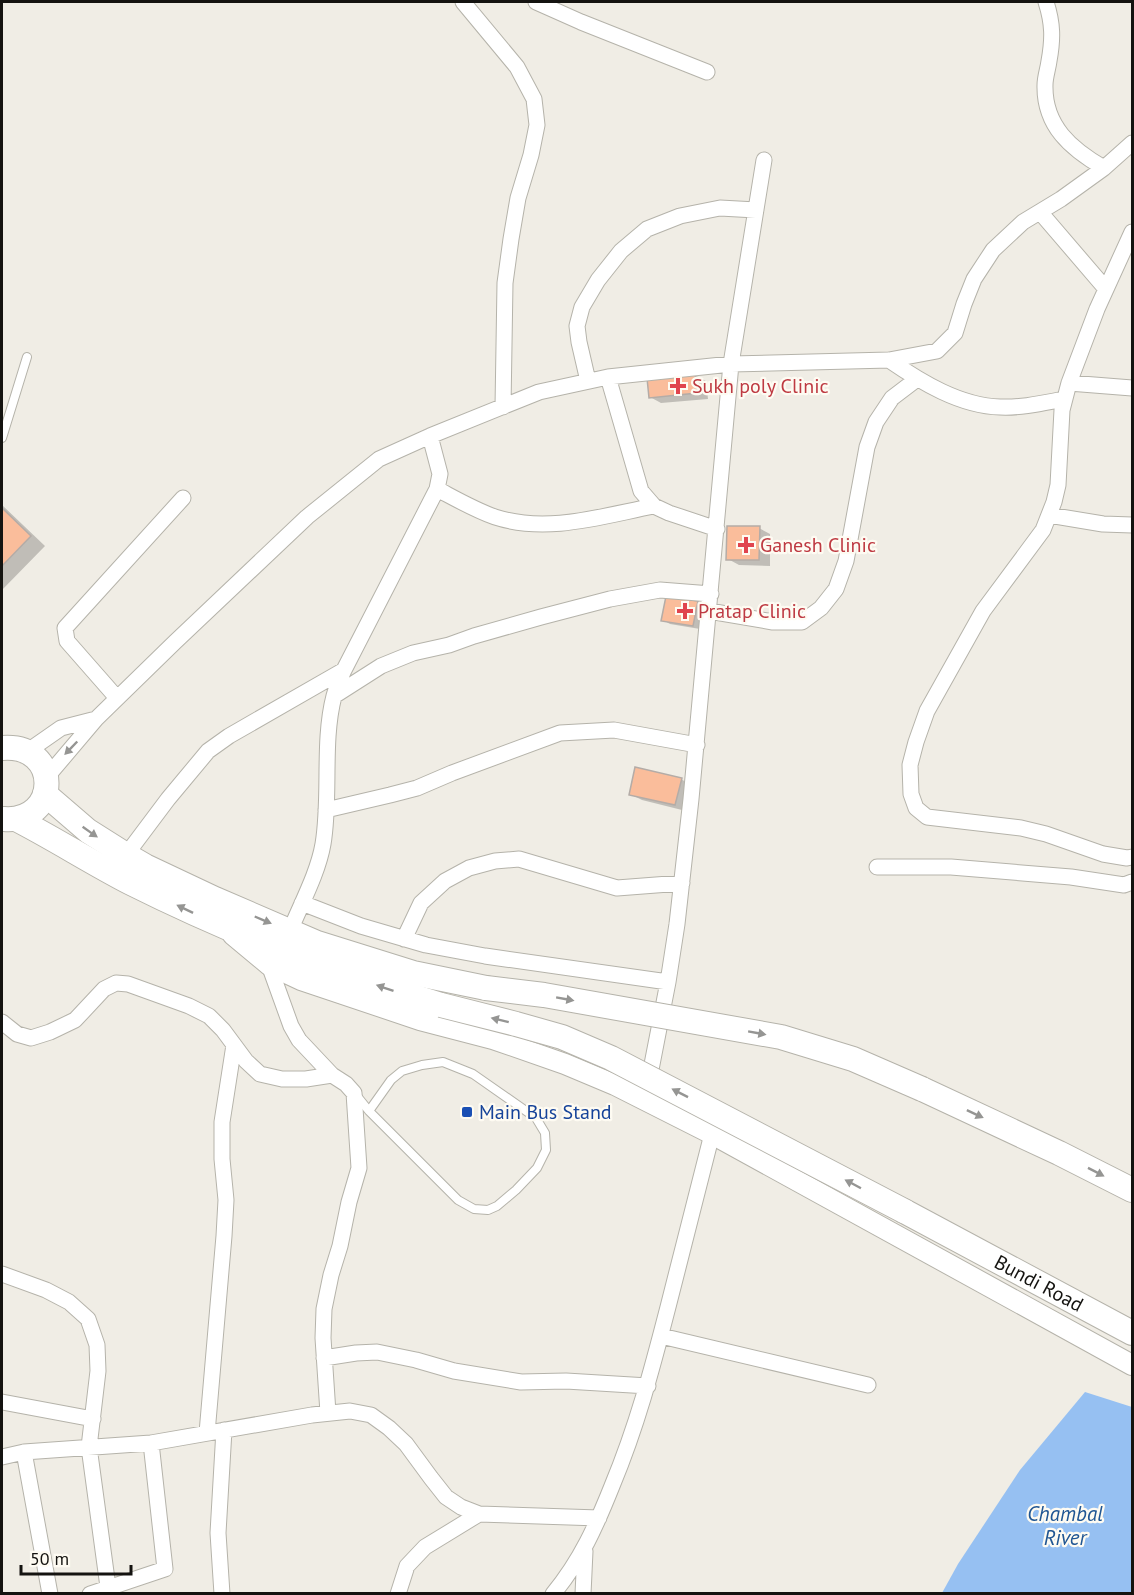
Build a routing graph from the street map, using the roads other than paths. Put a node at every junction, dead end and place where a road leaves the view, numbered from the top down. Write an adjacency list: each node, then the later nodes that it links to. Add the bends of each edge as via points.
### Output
1 (463, 2): 21 (street, via 517,67 534,99 537,125 518,198 505,283)
2 (536, 2): 4 (street)
3 (1046, 2): 7 (street, via 1053,40 1045,84 1055,128 1082,155)
4 (707, 72)
5 (1132, 143): 7 (street)
6 (764, 160): 8 (street)
7 (1104, 168): 9 (street)
8 (756, 210): 14 (street); 17 (street, via 720,208 680,216 646,229 621,251 582,307 577,326)
9 (1040, 212): 11 (street); 13 (street, via 993,250 974,279 955,333 937,351)
10 (1132, 232): 11 (street)
11 (1107, 289): 18 (street)
12 (27, 357): 23 (lane)
13 (889, 360): 14 (street); 16 (street)
14 (731, 364): 15 (street); 29 (street)
15 (608, 377): 17 (street); 26 (street, via 640,491)
16 (916, 379): 20 (street, via 969,401 999,407); 31 (street, via 892,398 876,422 867,447 846,561 836,589 821,608 802,622 773,622)
17 (588, 381): 21 (street, via 539,392)
18 (1069, 383): 19 (street); 20 (street)
19 (1132, 388)
20 (1065, 399): 27 (street, via 1058,485)
21 (502, 407): 22 (street)
22 (430, 436): 24 (street, via 440,474); 34 (street, via 379,459 307,517)
23 (2, 438)
24 (437, 489): 26 (street, via 496,517 532,524 575,522); 32 (street)
25 (183, 498): 34 (street, via 65,628 66,641)
26 (654, 506): 29 (street)
27 (1049, 515): 28 (street); 43 (street, via 1033,546 983,611 927,711 910,765 911,794 916,808 927,817 1021,828 1103,854)
28 (1132, 525)
29 (717, 529): 30 (street)
30 (711, 594): 31 (street); 33 (street, via 660,590 541,616 413,653 381,666)
31 (709, 611): 36 (street)
32 (344, 670): 33 (street); 42 (street, via 208,751)
33 (334, 696): 40 (street)
34 (117, 698): 35 (street)
35 (96, 719): 38 (street, via 61,728); 39 (street, one-way to 39)
36 (696, 746): 40 (street, via 614,730 560,733 417,788); 46 (street)
37 (2, 748): 38 (main road)
38 (28, 751): 39 (main road, via 43,767)
39 (46, 786): 41 (main road, via 34,811); 42 (main road, one-way to 42, via 88,831)
40 (326, 810): 47 (street, via 323,847)
41 (6, 821): 48 (main road, Bundi Road, one-way to 41)
42 (126, 855): 49 (main road, one-way to 49)
43 (1132, 857)
44 (877, 867): 45 (street, via 951,867 1124,885)
45 (1132, 882)
46 (682, 883): 50 (street, via 617,888 519,859 495,861 445,880 421,903); 52 (street)
47 (302, 903): 49 (street); 50 (street)
48 (224, 928): 51 (street); 62 (main road, Bundi Road, one-way to 48, bridge, via 611,1058 562,1038 395,991)
49 (290, 931): 60 (main road, one-way to 60, bridge, via 413,973 781,1037 853,1059)
50 (404, 939): 52 (street, via 485,956)
51 (269, 965): 55 (street, via 299,1040); 57 (street, via 301,980 420,1020 565,1064)
52 (668, 982): 57 (street)
53 (2, 1022): 54 (street, via 17,1034 31,1038 75,1020 104,989 116,983 128,984 209,1016)
54 (234, 1045): 55 (street, via 260,1074 282,1079); 72 (street, via 222,1122 225,1227)
55 (332, 1075): 56 (street)
56 (354, 1093): 58 (lane); 64 (street, via 359,1168 324,1309)
57 (645, 1099): 59 (street)
58 (369, 1111): 58 (lane, via 458,1200 474,1209 497,1206 537,1168 546,1150 545,1133 536,1118 473,1074 443,1062 402,1071)
59 (712, 1134): 63 (street); 65 (street)
60 (1132, 1190)
61 (2, 1274): 70 (street, via 69,1302 88,1319 97,1345)
62 (1132, 1333)
63 (661, 1336): 66 (street); 67 (street)
64 (324, 1358): 67 (street, via 377,1352 521,1382); 69 (street)
65 (1132, 1365)
66 (868, 1385)
67 (648, 1386): 78 (street)
68 (2, 1402): 70 (street)
69 (328, 1413): 71 (street); 77 (street, via 371,1414 406,1444 446,1497)
70 (93, 1419): 74 (street)
71 (224, 1430): 72 (street); 83 (street, via 218,1533)
72 (207, 1433): 73 (street)
73 (151, 1443): 74 (street); 80 (street, via 165,1569)
74 (89, 1447): 75 (street); 80 (street)
75 (24, 1452): 76 (street); 81 (street)
76 (2, 1457)
77 (479, 1514): 78 (street); 84 (street, via 425,1547 407,1566)
78 (599, 1518): 79 (street)
79 (585, 1548): 85 (street); 86 (street)
80 (108, 1587): 82 (street)
81 (50, 1593)
82 (90, 1593)
83 (222, 1593)
84 (398, 1593)
85 (553, 1593)
86 (583, 1593)

